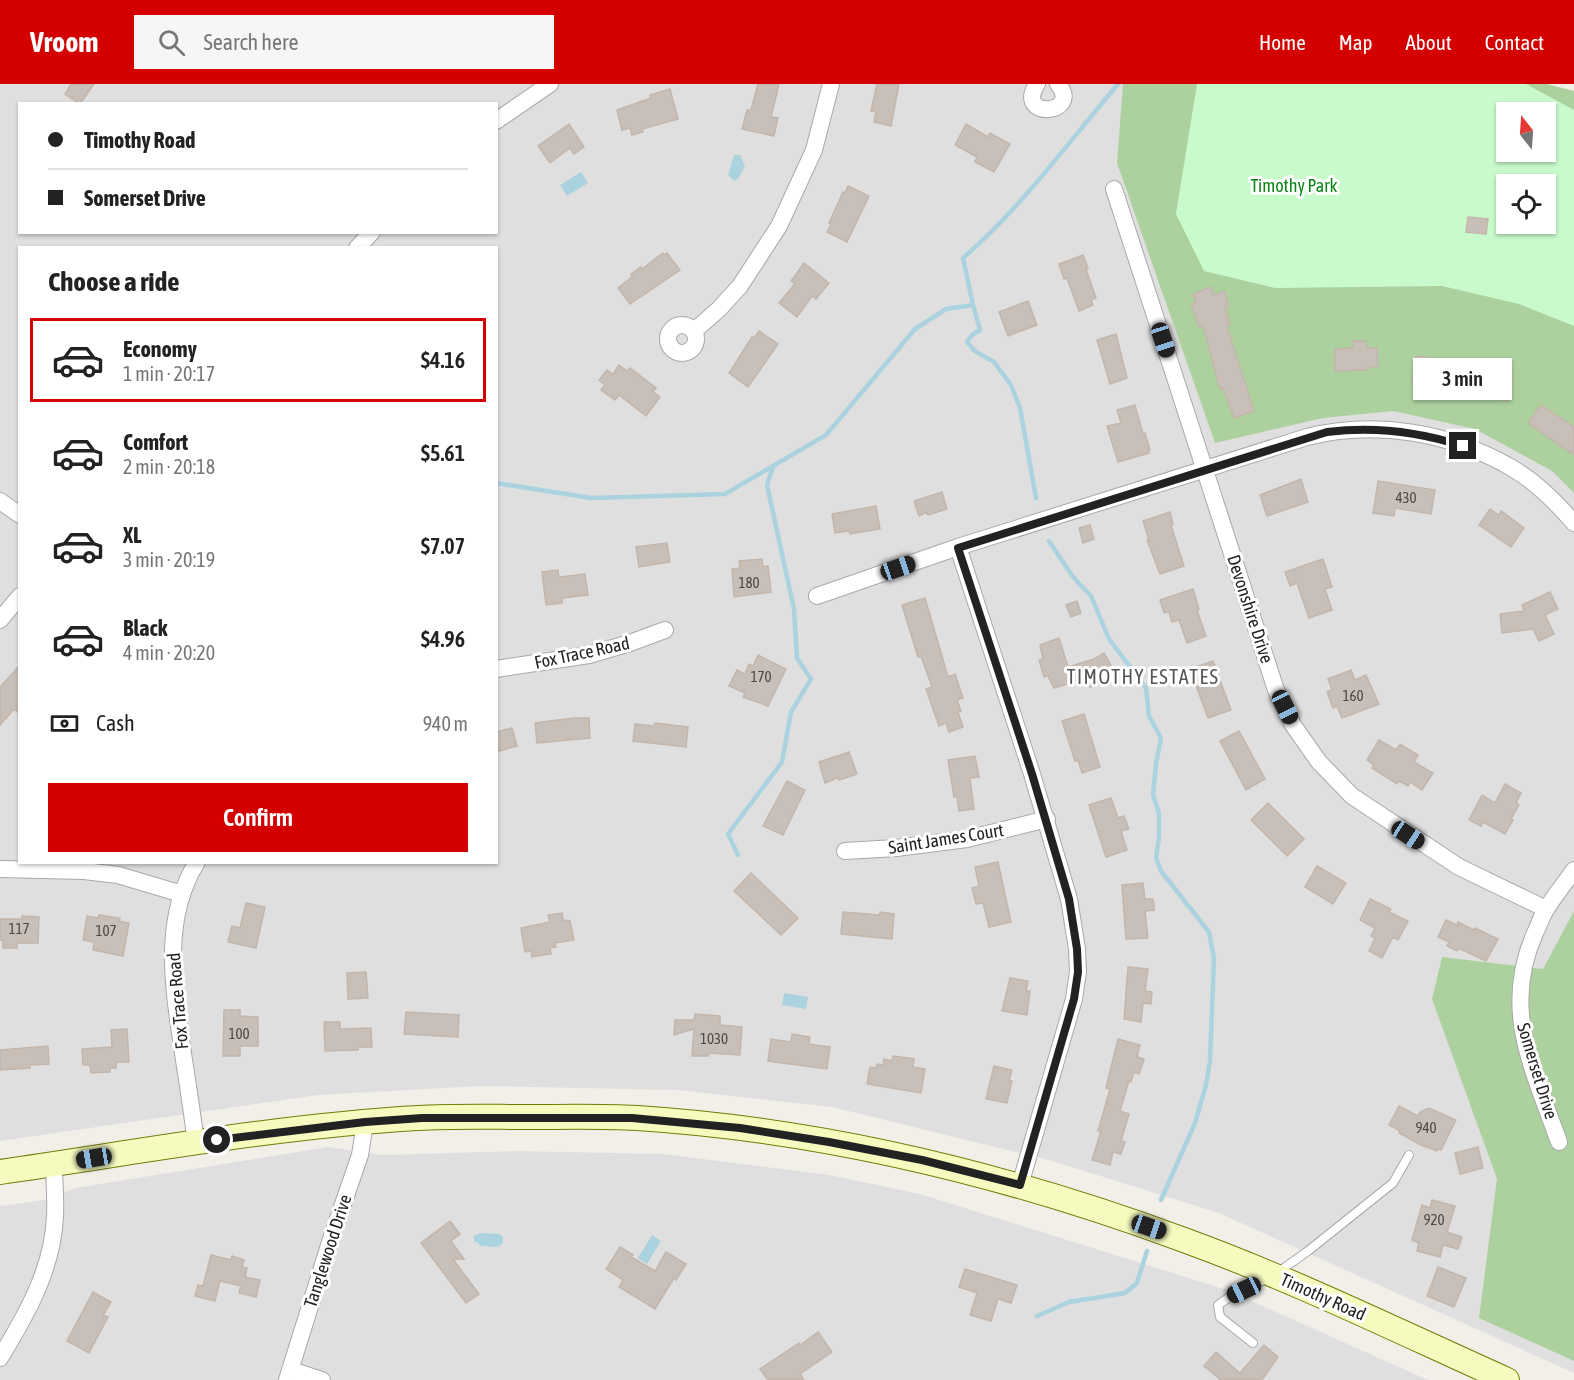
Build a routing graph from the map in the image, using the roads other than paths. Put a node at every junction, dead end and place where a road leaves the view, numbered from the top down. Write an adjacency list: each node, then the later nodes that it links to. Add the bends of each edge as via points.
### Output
1 (550, 84): 5 (street)
2 (831, 84): 9 (street, via 814,150 778,226 740,286)
3 (1037, 84): 4 (street, via 1034,102 1050,111 1061,102)
4 (1058, 84)
5 (498, 120)
6 (1114, 189): 10 (street, Devonshire Drive)
7 (370, 234): 8 (street)
8 (359, 246)
9 (694, 331)
10 (1204, 469): 13 (street, via 1327,432 1397,430 1454,442 1512,468 1536,485); 14 (street); 26 (street, Devonshire Drive, via 1276,690 1293,725 1319,762 1352,796 1430,849)
11 (0, 501): 12 (street)
12 (18, 514)
13 (1574, 523)
14 (958, 548): 15 (street); 20 (street)
15 (817, 596)
16 (18, 598): 17 (street)
17 (0, 620)
18 (665, 630): 19 (street, Fox Trace Road, via 590,655)
19 (498, 669)
20 (1047, 819): 21 (street, Saint James Court, via 967,839); 33 (street, via 1072,911 1078,972)
21 (845, 851)
22 (196, 864): 25 (street, Fox Trace Road)
23 (0, 869): 25 (street, via 118,875)
24 (1574, 870): 26 (street, Somerset Drive)
25 (182, 894): 29 (street, Fox Trace Road, via 172,948 172,978)
26 (1546, 909): 28 (street, Somerset Drive, via 1526,953 1519,1014 1524,1041)
27 (365, 1122): 29 (main road, Timothy Road); 33 (main road, Timothy Road, via 476,1117 665,1120 829,1142); 37 (street, Tanglewood Drive, via 360,1155)
28 (1559, 1142)
29 (196, 1143): 31 (main road, Timothy Road)
30 (1409, 1155): 34 (lane, via 1393,1183)
31 (54, 1164): 32 (main road, Timothy Road); 36 (street, via 55,1216 44,1274)
32 (0, 1172)
33 (1020, 1185): 34 (main road, Timothy Road, via 1188,1241)
34 (1274, 1275): 35 (lane, via 1218,1305 1220,1317); 39 (main road, Timothy Road)
35 (1252, 1343)
36 (0, 1358)
37 (289, 1375): 38 (street)
38 (322, 1380)
39 (1507, 1380)

